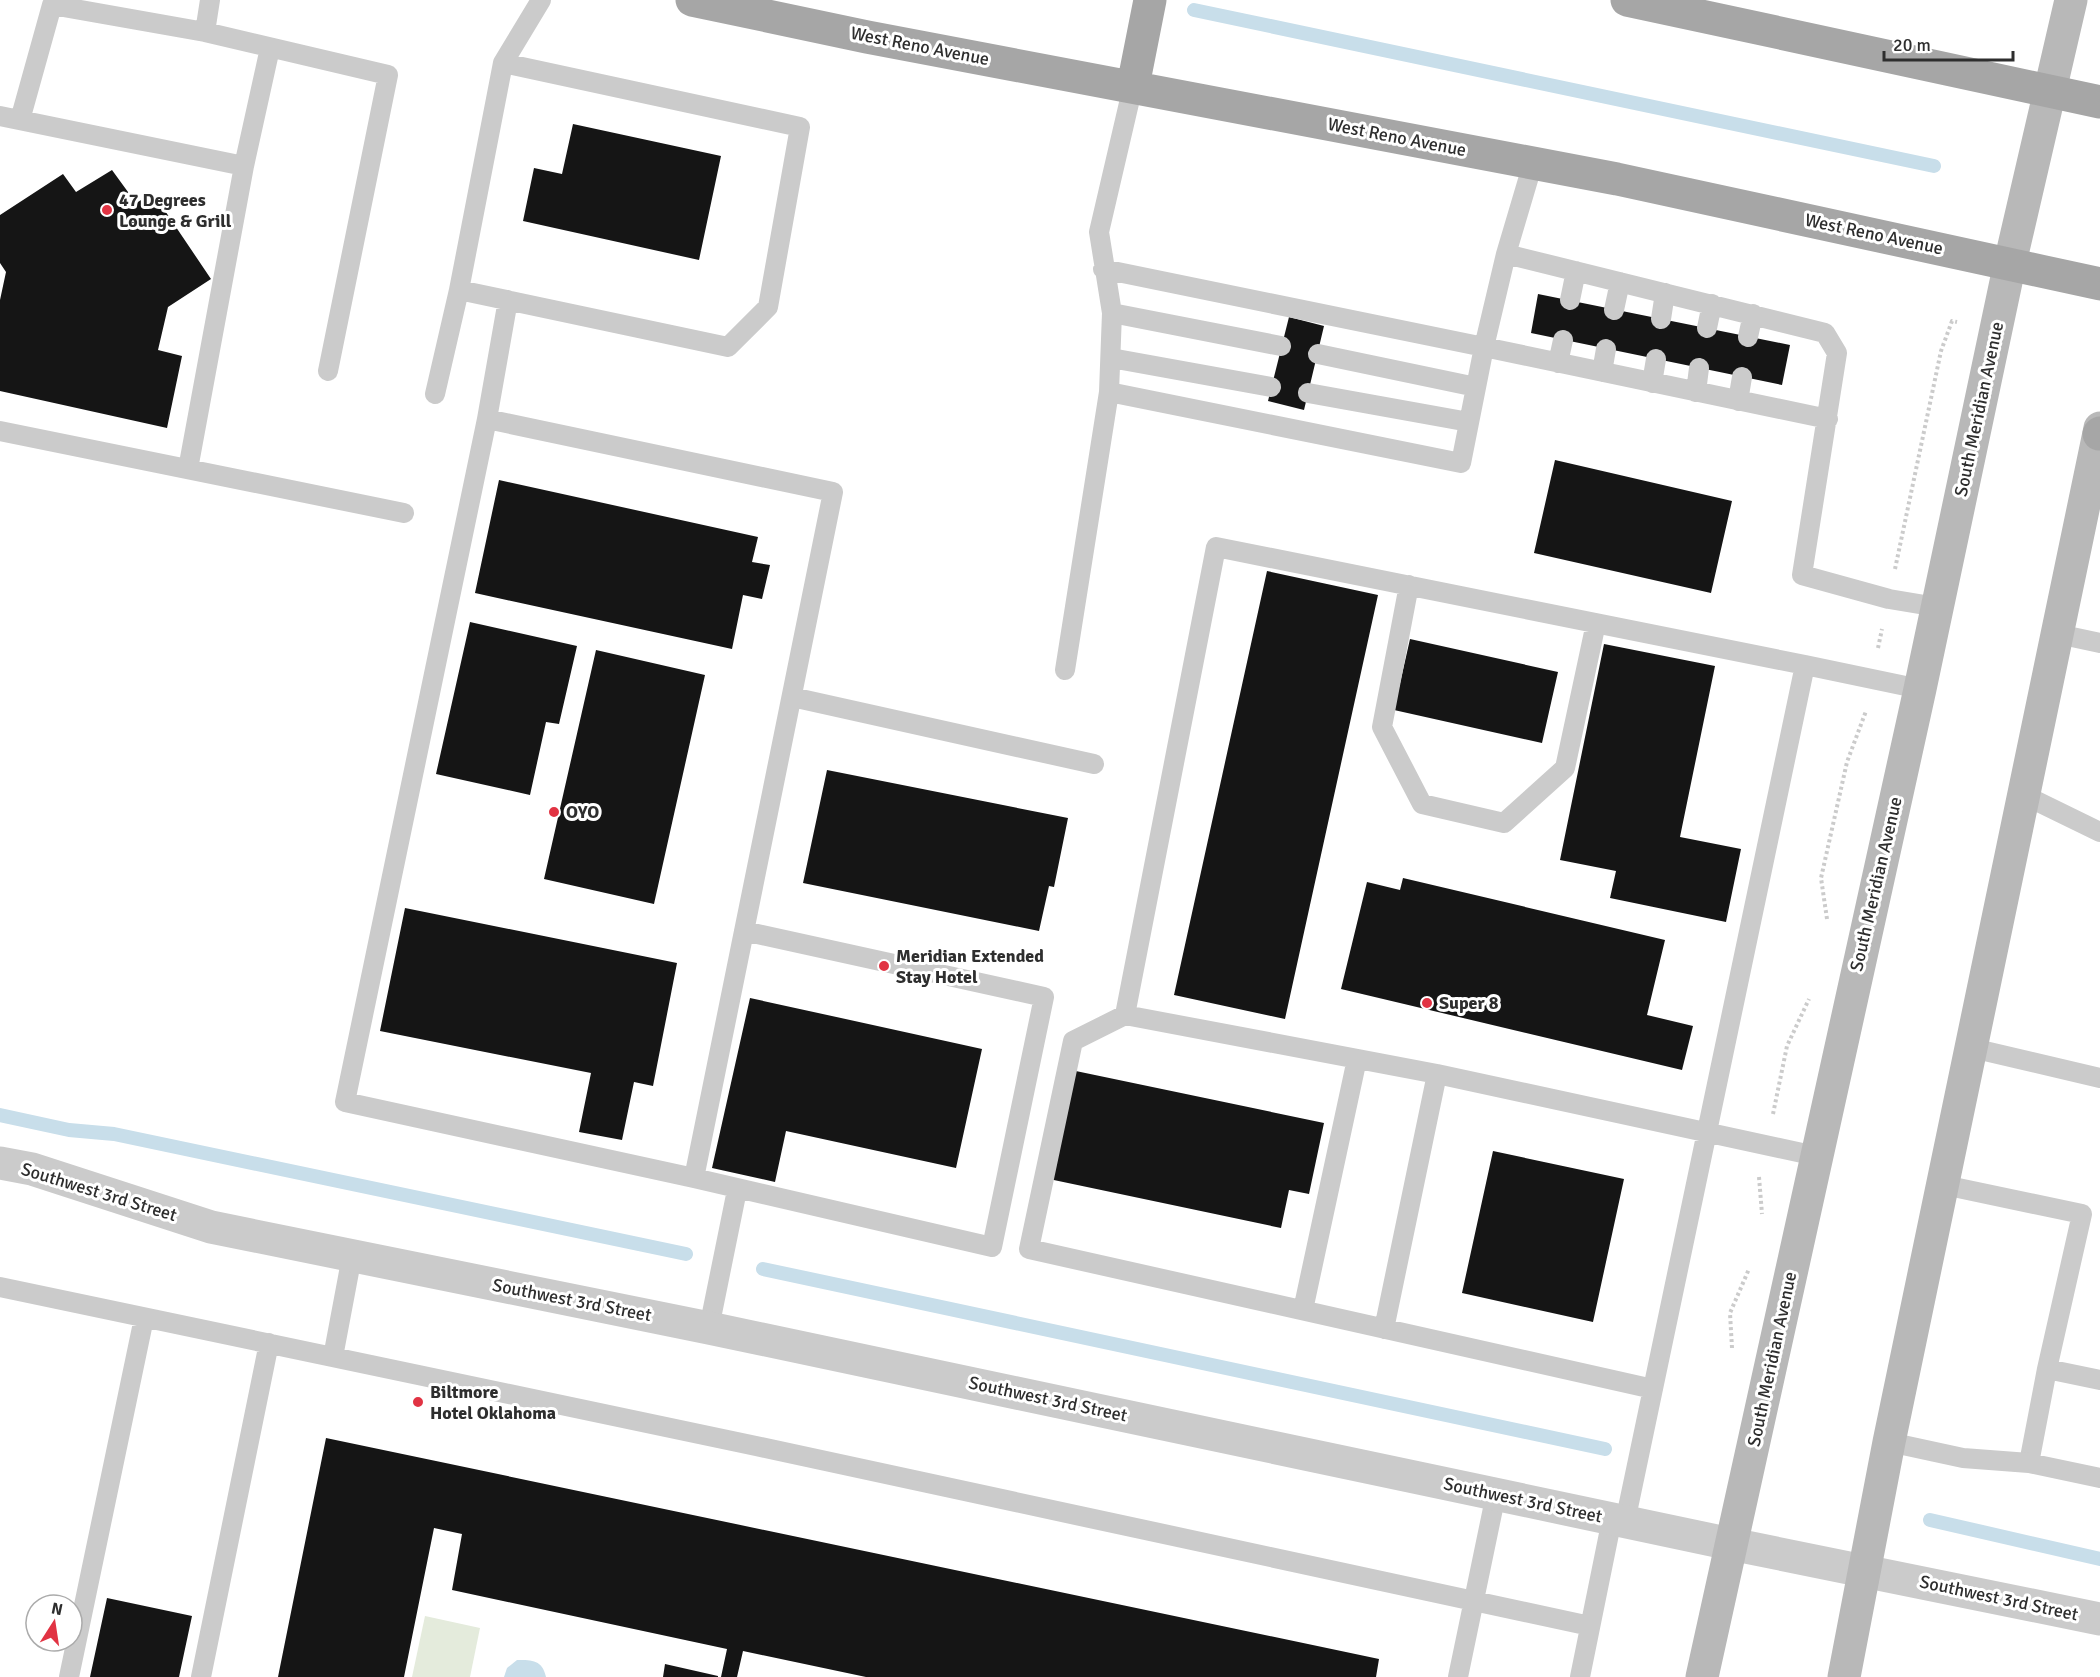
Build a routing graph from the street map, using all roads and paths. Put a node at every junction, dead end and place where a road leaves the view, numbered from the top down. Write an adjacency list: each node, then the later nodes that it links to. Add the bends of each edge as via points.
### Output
1 (210, 0): 7 (lane)
2 (541, 0): 9 (lane)
3 (692, 0): 10 (main road, West Reno Avenue)
4 (1149, 0): 10 (main road)
5 (1627, 0): 11 (main road)
6 (2071, 0): 11 (main road, South Meridian Avenue)
7 (205, 32): 8 (lane); 14 (lane, via 52,5)
8 (270, 48): 16 (lane); 44 (lane, via 388,75)
9 (503, 63): 23 (lane); 25 (lane, via 800,127 768,307 728,347)
10 (1133, 86): 15 (main road, West Reno Avenue); 19 (lane, via 1099,232)
11 (2048, 91): 12 (main road); 18 (main road, South Meridian Avenue)
12 (2100, 102)
13 (0, 116): 14 (lane)
14 (20, 120): 16 (lane)
15 (1533, 163): 17 (lane); 18 (main road, West Reno Avenue)
16 (244, 166): 60 (lane)
17 (1506, 254): 20 (lane); 37 (lane)
18 (2010, 263): 22 (main road, West Reno Avenue); 33 (main road, South Meridian Avenue)
19 (1103, 269): 29 (lane); 37 (lane)
20 (1576, 271): 21 (lane); 26 (lane)
21 (1620, 282): 24 (lane); 28 (lane)
22 (2100, 284)
23 (459, 290): 25 (lane); 53 (lane)
24 (1665, 293): 27 (lane); 31 (lane)
25 (508, 300): 55 (lane)
26 (1570, 300)
27 (1712, 304): 30 (lane); 32 (lane)
28 (1614, 309)
29 (1112, 313): 36 (lane); 40 (lane)
30 (1753, 314): 34 (lane); 56 (lane, via 1825,333 1837,353)
31 (1661, 319)
32 (1707, 328)
33 (1995, 334): 63 (path, via 1953,321 1948,331); 64 (main road, South Meridian Avenue)
34 (1748, 337)
35 (1563, 340): 42 (lane)
36 (1281, 346)
37 (1484, 347): 42 (lane); 49 (lane)
38 (1606, 348): 45 (lane)
39 (1318, 354): 49 (lane)
40 (1111, 358): 48 (lane); 50 (lane)
41 (1656, 359): 47 (lane)
42 (1558, 363): 45 (lane)
43 (1699, 368): 51 (lane)
44 (328, 371)
45 (1602, 372): 47 (lane)
46 (1742, 377): 54 (lane)
47 (1652, 383): 51 (lane)
48 (1272, 387)
49 (1476, 387): 57 (lane)
50 (1109, 392): 57 (lane, via 1461,463); 69 (lane)
51 (1696, 392): 54 (lane)
52 (1308, 393): 57 (lane)
53 (435, 394)
54 (1738, 401): 56 (lane)
55 (488, 419): 72 (lane, via 833,492); 88 (lane, via 345,1102)
56 (1828, 419): 63 (lane, via 1802,575)
57 (1469, 422)
58 (0, 431): 60 (lane)
59 (2100, 432): 66 (main road)
60 (188, 469): 61 (lane)
61 (404, 513)
62 (1409, 585): 65 (lane); 65 (lane, via 1382,728 1422,804 1504,823 1565,768); 79 (lane, via 1216,547)
63 (1888, 599): 64 (lane); 70 (path)
64 (1937, 607): 71 (main road, South Meridian Avenue)
65 (1596, 623): 68 (lane)
66 (2058, 634): 67 (lane); 74 (main road)
67 (2100, 643)
68 (1805, 665): 70 (lane); 84 (lane)
69 (1065, 670)
70 (1871, 680): 71 (lane); 76 (path, via 1866,713 1847,762 1821,878)
71 (1920, 689): 86 (main road, South Meridian Avenue)
72 (792, 697): 73 (lane); 77 (lane)
73 (1094, 764)
74 (2024, 795): 75 (lane); 80 (main road)
75 (2100, 832)
76 (1828, 927)
77 (744, 931): 88 (lane); 90 (lane, via 1044,997 992,1247)
78 (1813, 990): 85 (path, via 1787,1046)
79 (1125, 1015): 81 (lane); 95 (lane, via 1073,1041 1029,1249)
80 (1972, 1048): 83 (lane); 89 (main road)
81 (1357, 1059): 82 (lane); 95 (lane)
82 (1437, 1074): 84 (lane); 98 (lane)
83 (2100, 1078)
84 (1706, 1133): 85 (lane); 104 (lane)
85 (1766, 1145): 86 (lane); 91 (path, via 1759,1180)
86 (1815, 1156): 110 (main road, South Meridian Avenue)
87 (0, 1163): 92 (street, Southwest 3rd Street, via 32,1169 211,1227)
88 (694, 1178): 90 (lane)
89 (1944, 1185): 102 (lane, via 2082,1214); 105 (main road)
90 (737, 1190): 97 (lane)
91 (1763, 1225)
92 (352, 1256): 97 (street, Southwest 3rd Street); 101 (lane)
93 (1751, 1265): 100 (path, via 1730,1313)
94 (0, 1287): 96 (lane)
95 (1303, 1310): 98 (lane)
96 (144, 1318): 99 (lane); 115 (lane)
97 (709, 1328): 108 (street, Southwest 3rd Street)
98 (1384, 1329): 104 (lane)
99 (269, 1344): 101 (lane); 116 (lane)
100 (1733, 1355)
101 (333, 1357): 112 (lane)
102 (2047, 1369): 103 (lane); 106 (lane)
103 (2100, 1380)
104 (1653, 1389): 109 (lane)
105 (1889, 1442): 106 (lane, via 1964,1458); 111 (main road)
106 (2029, 1463): 107 (lane)
107 (2100, 1478)
108 (1496, 1494): 109 (street, Southwest 3rd Street); 112 (lane)
109 (1618, 1520): 110 (street, Southwest 3rd Street); 114 (lane)
110 (1731, 1544): 111 (street, Southwest 3rd Street); 119 (main road, South Meridian Avenue)
111 (1864, 1570): 113 (street, Southwest 3rd Street); 120 (main road)
112 (1474, 1601): 114 (lane); 117 (lane)
113 (2100, 1619)
114 (1590, 1626): 118 (lane)
115 (69, 1677)
116 (201, 1677)
117 (1458, 1677)
118 (1581, 1677)
119 (1702, 1677)
120 (1844, 1677)

